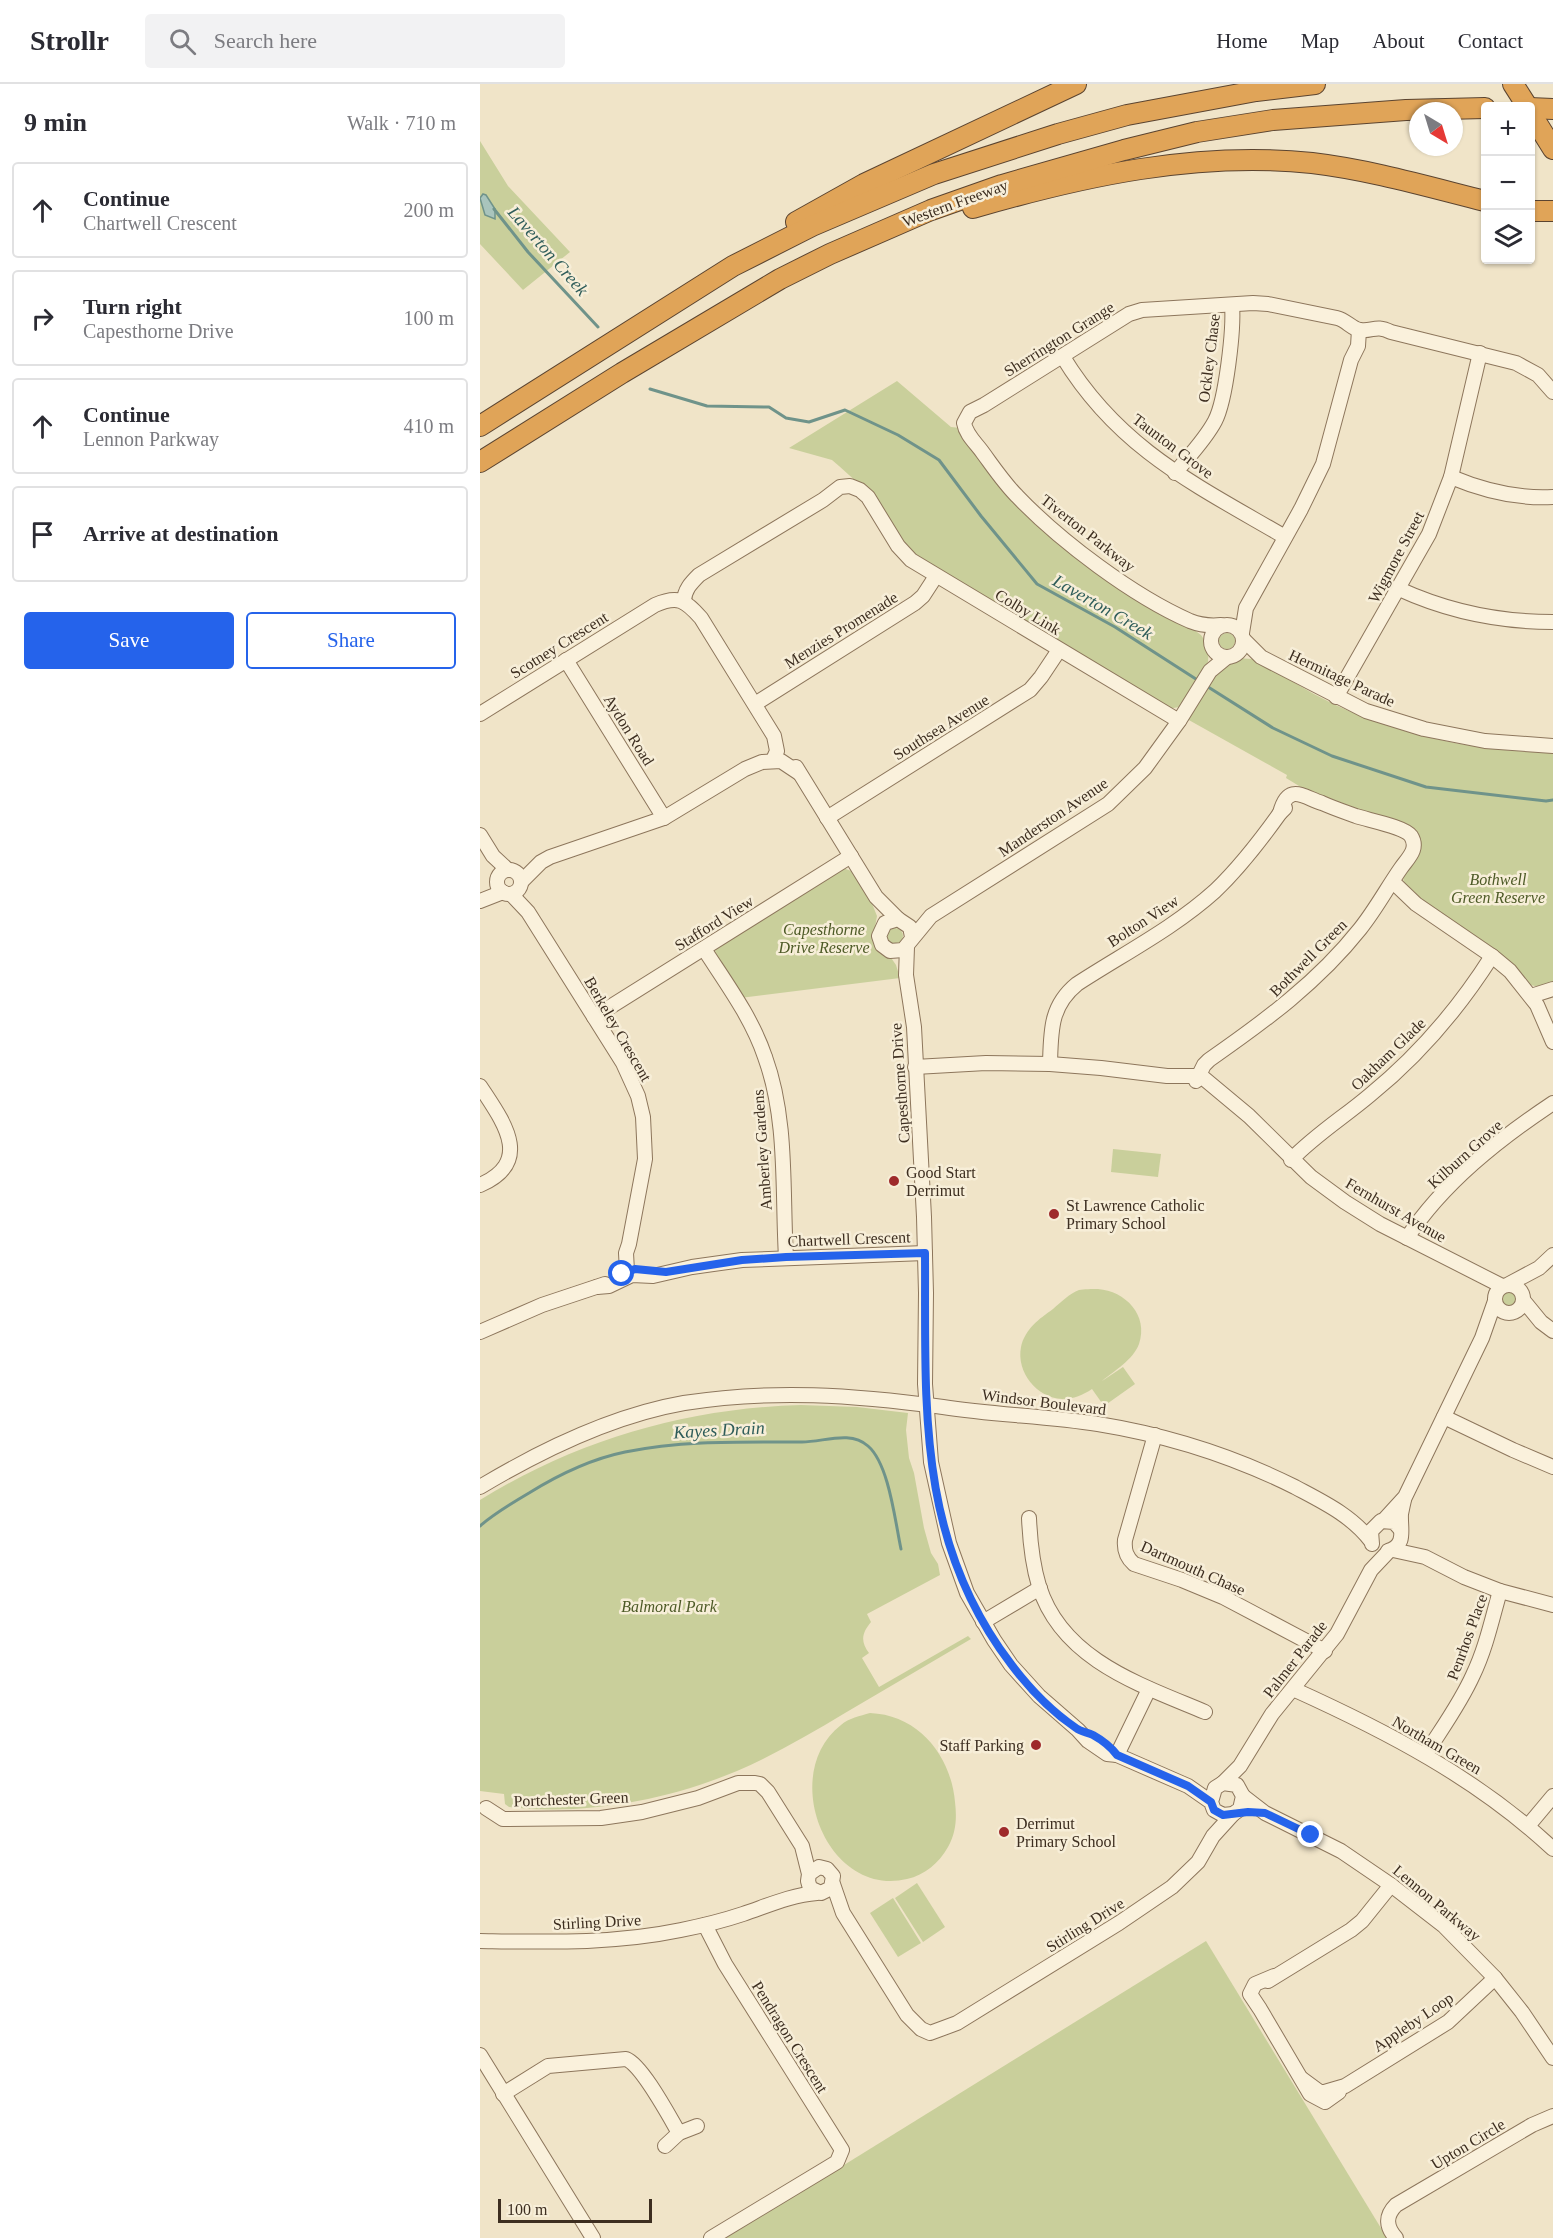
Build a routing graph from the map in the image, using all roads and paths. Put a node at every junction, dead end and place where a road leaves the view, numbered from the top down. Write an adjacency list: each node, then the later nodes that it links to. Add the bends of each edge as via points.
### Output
1 (1076, 84): 13 (highway, via 807,214)
2 (1314, 84): 13 (highway, Western Freeway, via 1127,115 934,174 812,226)
3 (1513, 84): 4 (highway)
4 (1525, 102)
5 (1481, 108): 14 (highway, Western Freeway, via 1273,120 1197,132 1002,185 931,210)
6 (1535, 109): 7 (highway)
7 (1553, 109)
8 (1535, 119): 9 (highway)
9 (1553, 149)
10 (1481, 200): 14 (highway, via 1313,163 1210,161 1146,167 1053,186 922,222)
11 (1535, 211): 12 (highway)
12 (1552, 211)
13 (719, 274): 21 (highway, Western Freeway)
14 (780, 279): 22 (highway, Western Freeway)
15 (1232, 305): 16 (street, Sherrington Grange, via 1268,304 1343,320); 18 (street, Sherrington Grange, via 1129,314); 23 (street, Ockley Chase, via 1220,411)
16 (1358, 334): 17 (street, Sherrington Grange, via 1377,327); 26 (street, via 1351,344 1352,360 1323,464)
17 (1480, 353): 19 (street, Sherrington Grange, via 1525,366); 24 (street, Wigmore Street)
18 (1063, 357): 20 (street, Sherrington Grange, via 984,405); 23 (street, Taunton Grove, via 1106,414)
19 (1553, 392)
20 (969, 424): 31 (street, Tiverton Parkway, via 981,450 1016,495 1055,531 1110,574)
21 (480, 426)
22 (480, 462)
23 (1175, 473): 26 (street, Taunton Grove)
24 (1451, 477): 25 (street, via 1498,492); 28 (street, Wigmore Street, via 1429,534)
25 (1553, 497)
26 (1285, 537): 30 (street)
27 (936, 576): 29 (street, Colby Link, via 903,553 868,497 855,487 840,487 709,571); 36 (street, Colby Link); 42 (street, Menzies Promenade, via 915,603)
28 (1400, 589): 32 (street, via 1464,612); 41 (street, Wigmore Street)
29 (686, 598): 39 (street, Scotney Crescent, via 655,605); 42 (street, via 695,603)
30 (1246, 609): 33 (street); 34 (street)
31 (1192, 622): 33 (street, Tiverton Parkway); 35 (street, Tiverton Parkway)
32 (1553, 622)
33 (1225, 625): 34 (street, via 1236,627); 35 (street, via 1214,632)
34 (1243, 637): 37 (street, via 1241,649); 38 (street, Hermitage Parade)
35 (1212, 645): 37 (street, via 1217,653); 40 (street, Manderston Avenue)
36 (1059, 650): 44 (street, Colby Link); 48 (street, Southsea Avenue, via 1030,690)
37 (1231, 656): 38 (street, Hermitage Parade); 40 (street, Manderston Avenue)
38 (1261, 657): 41 (street, Hermitage Parade)
39 (566, 660): 43 (street, Scotney Crescent); 47 (street, Aydon Road)
40 (1210, 671): 44 (street, Manderston Avenue)
41 (1336, 696): 45 (street, Hermitage Parade, via 1366,711 1424,729 1485,741)
42 (754, 704): 46 (street, via 767,727)
43 (480, 714)
44 (1179, 721): 56 (street, Manderston Avenue, via 1145,768 1108,804)
45 (1553, 746)
46 (774, 754): 47 (street); 48 (street, via 799,773)
47 (664, 818): 52 (street, via 556,854)
48 (827, 818): 51 (street)
49 (480, 836): 52 (street, Berkeley Crescent)
50 (1409, 846): 53 (street, Bothwell Green); 69 (street, Bolton View, via 1382,825 1318,802 1297,801 1280,813 1242,863 1213,892 1066,994 1053,1018)
51 (851, 856): 54 (street); 60 (street, Stafford View)
52 (509, 882): 55 (street); 67 (street, Berkeley Crescent)
53 (1390, 887): 62 (street); 71 (street, Bothwell Green, via 1360,929 1311,982 1271,1017 1204,1065)
54 (876, 897): 57 (street); 58 (street)
55 (480, 900)
56 (931, 916): 57 (street); 59 (street, Manderston Avenue)
57 (900, 920): 58 (street); 59 (street, via 910,927)
58 (882, 926): 61 (street, via 880,940)
59 (909, 942): 61 (street, via 899,951); 63 (street, Capesthorne Drive)
60 (704, 949): 67 (street, Stafford View); 79 (street, Amberley Gardens, via 754,1031 774,1084)
61 (890, 951): 63 (street, Capesthorne Drive)
62 (1492, 956): 66 (street); 74 (street, Oakham Glade, via 1455,1009 1411,1057)
63 (906, 975): 70 (street, Capesthorne Drive)
64 (1553, 989): 66 (street)
65 (1553, 996): 66 (street)
66 (1534, 1000): 68 (street)
67 (594, 1017): 81 (street, Berkeley Crescent, via 631,1078 644,1118 645,1159 630,1244)
68 (1553, 1042)
69 (1050, 1064): 70 (street); 71 (street, via 1167,1076 1180,1081)
70 (915, 1067): 77 (street, Capesthorne Drive)
71 (1201, 1080): 74 (street, Fernhurst Avenue, via 1249,1116)
72 (480, 1086): 75 (street, via 506,1127 510,1149 509,1159 497,1175)
73 (1553, 1103): 76 (street, Kilburn Grove, via 1476,1161 1428,1210)
74 (1291, 1160): 76 (street, Fernhurst Avenue, via 1345,1202)
75 (480, 1185)
76 (1407, 1238): 82 (street, Fernhurst Avenue)
77 (925, 1253): 79 (street, Chartwell Crescent); 91 (street, Capesthorne Drive)
78 (1553, 1255): 80 (street)
79 (786, 1257): 81 (street, Chartwell Crescent, via 666,1272)
80 (1539, 1268): 83 (street); 84 (street)
81 (631, 1272): 89 (street, Chartwell Crescent, via 609,1286 542,1305)
82 (1477, 1275): 83 (street, Fernhurst Avenue); 85 (street, Fernhurst Avenue)
83 (1505, 1285): 84 (street, via 1517,1287); 85 (street)
84 (1523, 1298): 86 (street, via 1520,1308); 87 (street)
85 (1494, 1300): 86 (street, via 1498,1309); 90 (street)
86 (1510, 1313): 87 (street); 90 (street)
87 (1541, 1322): 88 (street)
88 (1553, 1331)
89 (480, 1332)
90 (1482, 1338): 92 (street)
91 (927, 1404): 93 (street, Windsor Boulevard); 95 (street, Windsor Boulevard, via 805,1393 723,1399 572,1440); 108 (street, Lennon Parkway, via 931,1462 941,1512 958,1570)
92 (1444, 1417): 94 (street); 96 (street)
93 (1155, 1435): 97 (street, Windsor Boulevard, via 1250,1467); 109 (street, Dartmouth Chase, via 1125,1540 1129,1560 1223,1597)
94 (1553, 1467)
95 (480, 1487)
96 (1405, 1497): 99 (street); 100 (street)
97 (1346, 1515): 99 (street, Windsor Boulevard); 101 (street, Windsor Boulevard)
98 (1029, 1518): 105 (street)
99 (1383, 1520): 100 (street, via 1394,1522); 101 (street, via 1373,1526)
100 (1401, 1531): 102 (street, via 1400,1543); 103 (street)
101 (1371, 1542): 102 (street, via 1379,1550); 104 (street, Palmer Parade)
102 (1390, 1551): 103 (street); 104 (street, Palmer Parade)
103 (1425, 1557): 106 (street)
104 (1371, 1570): 109 (street, Palmer Parade)
105 (1040, 1588): 108 (street); 110 (street, via 1059,1623 1086,1653)
106 (1500, 1591): 107 (street); 114 (street, Penrhos Place, via 1474,1674)
107 (1553, 1605)
108 (983, 1622): 113 (street, Lennon Parkway, via 1024,1680 1056,1712 1098,1749)
109 (1325, 1651): 111 (street, Palmer Parade)
110 (1149, 1689): 112 (street); 113 (street)
111 (1293, 1689): 114 (street, Northam Green); 115 (street, Palmer Parade, via 1272,1714)
112 (1205, 1712)
113 (1117, 1755): 117 (street, Lennon Parkway)
114 (1425, 1755): 124 (street, Northam Green, via 1469,1781)
115 (1240, 1766): 116 (street, Palmer Parade); 118 (street)
116 (1221, 1784): 117 (street, Lennon Parkway); 118 (street, Lennon Parkway, via 1233,1783); 120 (street, via 1212,1792)
117 (1188, 1786): 120 (street, Lennon Parkway)
118 (1243, 1794): 122 (street, via 1242,1805); 123 (street, Lennon Parkway)
119 (1553, 1796): 124 (street)
120 (1211, 1804): 122 (street, Lennon Parkway, via 1223,1815); 125 (street, via 1215,1818)
121 (486, 1808): 126 (street, Portchester Green, via 503,1818 602,1818 642,1812 738,1784 755,1783 768,1792)
122 (1235, 1813): 123 (street, Lennon Parkway); 125 (street, Stirling Drive)
123 (1265, 1813): 131 (street, Lennon Parkway, via 1341,1851)
124 (1528, 1826): 127 (street, Northam Green)
125 (1213, 1836): 134 (street, Stirling Drive, via 1198,1862 1159,1897 957,2023 930,2033 907,2015)
126 (802, 1846): 128 (street, Portchester Green); 129 (street, Portchester Green)
127 (1553, 1849)
128 (823, 1868): 129 (street, via 815,1869); 130 (street, via 830,1872)
129 (809, 1876): 132 (street, via 808,1885); 133 (street, Stirling Drive)
130 (833, 1884): 132 (street); 134 (street, Stirling Drive)
131 (1391, 1885): 137 (street, Lennon Parkway, via 1444,1926); 137 (street, Appleby Loop, via 1351,1930 1274,1976 1259,1991 1260,2009 1310,2094 1320,2102 1331,2099 1345,2086 1448,2022)
132 (819, 1893): 133 (street, Stirling Drive); 134 (street, Stirling Drive)
133 (782, 1900): 135 (street, Stirling Drive)
134 (843, 1913)
135 (711, 1923): 136 (street, Stirling Drive, via 603,1941); 149 (street, Pendragon Crescent, via 725,1964 836,2141 829,2167)
136 (480, 1941)
137 (1495, 1978): 139 (street, Lennon Parkway)
138 (480, 2055): 140 (street)
139 (1553, 2058)
140 (503, 2094): 145 (street, via 553,2065 626,2059 641,2072); 148 (street)
141 (1553, 2104): 143 (street, Upton Circle)
142 (1553, 2116): 143 (street, Upton Circle)
143 (1532, 2125): 147 (street, Upton Circle)
144 (697, 2126): 145 (street)
145 (679, 2133): 146 (street)
146 (665, 2146)
147 (1420, 2192): 150 (street, Upton Circle, via 1391,2210 1388,2227); 151 (street, Upton Circle, via 1400,2210 1396,2220)
148 (593, 2238)
149 (711, 2238)
150 (1396, 2238)
151 (1401, 2238)

